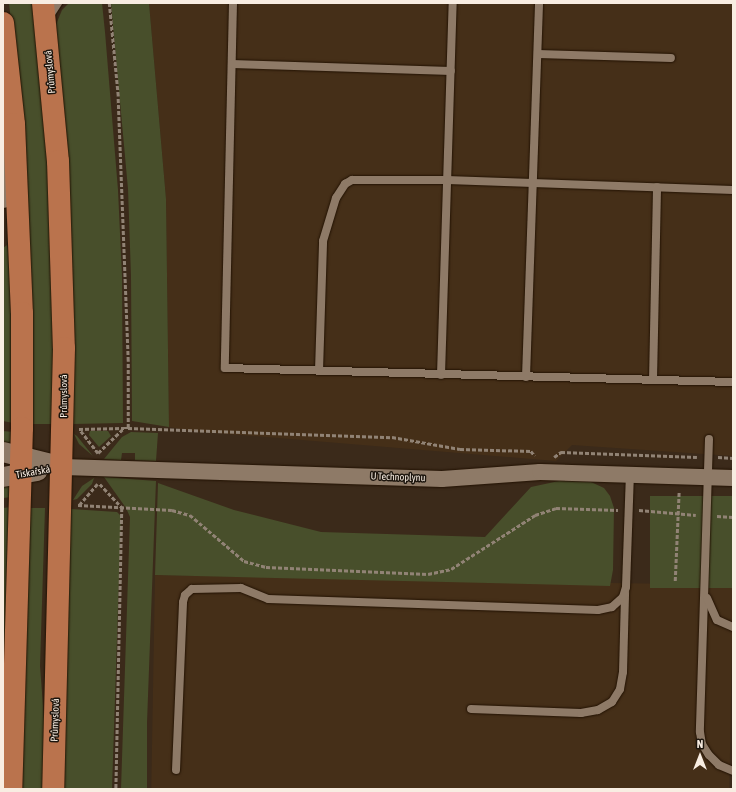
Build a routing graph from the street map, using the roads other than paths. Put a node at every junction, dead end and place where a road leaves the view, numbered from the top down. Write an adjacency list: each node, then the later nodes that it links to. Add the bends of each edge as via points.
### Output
1 (43, 3): 7 (main road, Průmyslová)
2 (58, 3): 7 (lane)
3 (233, 3): 10 (lane)
4 (453, 3): 11 (lane)
5 (539, 3): 8 (lane)
6 (3, 22): 12 (main road)
7 (46, 30): 25 (main road, Průmyslová, via 62,251)
8 (538, 54): 9 (lane); 14 (lane)
9 (671, 58)
10 (232, 64): 11 (lane); 18 (lane, via 225,368)
11 (451, 71): 13 (lane)
12 (14, 124): 17 (street); 24 (main road, via 22,313)
13 (447, 180): 14 (lane); 18 (lane, via 360,178 345,184 340,190 324,241); 19 (lane)
14 (533, 183): 15 (lane); 20 (lane)
15 (657, 187): 16 (lane); 21 (lane)
16 (733, 190)
17 (3, 198)
18 (319, 371): 19 (lane)
19 (441, 375): 20 (lane)
20 (526, 377): 21 (lane)
21 (653, 380): 22 (lane)
22 (733, 382)
23 (708, 439): 27 (lane)
24 (12, 465): 25 (street); 34 (main road)
25 (63, 467): 26 (street, U Technoplynu, via 442,479 540,472); 38 (main road, Průmyslová)
26 (630, 475): 27 (street, U Technoplynu); 29 (lane)
27 (708, 478): 28 (street, U Technoplynu); 30 (lane)
28 (733, 478)
29 (626, 587): 33 (lane, via 623,672 620,689 612,702 598,710 581,714); 35 (lane, via 619,604 598,610 268,599 241,588 192,589 185,595 184,602)
30 (705, 591): 31 (lane, via 711,611 717,620); 36 (lane, via 700,732 702,744 709,755 719,765)
31 (733, 627)
32 (3, 696): 34 (street)
33 (470, 709)
34 (13, 734): 37 (main road)
35 (176, 770)
36 (733, 771)
37 (11, 789)
38 (53, 789)

